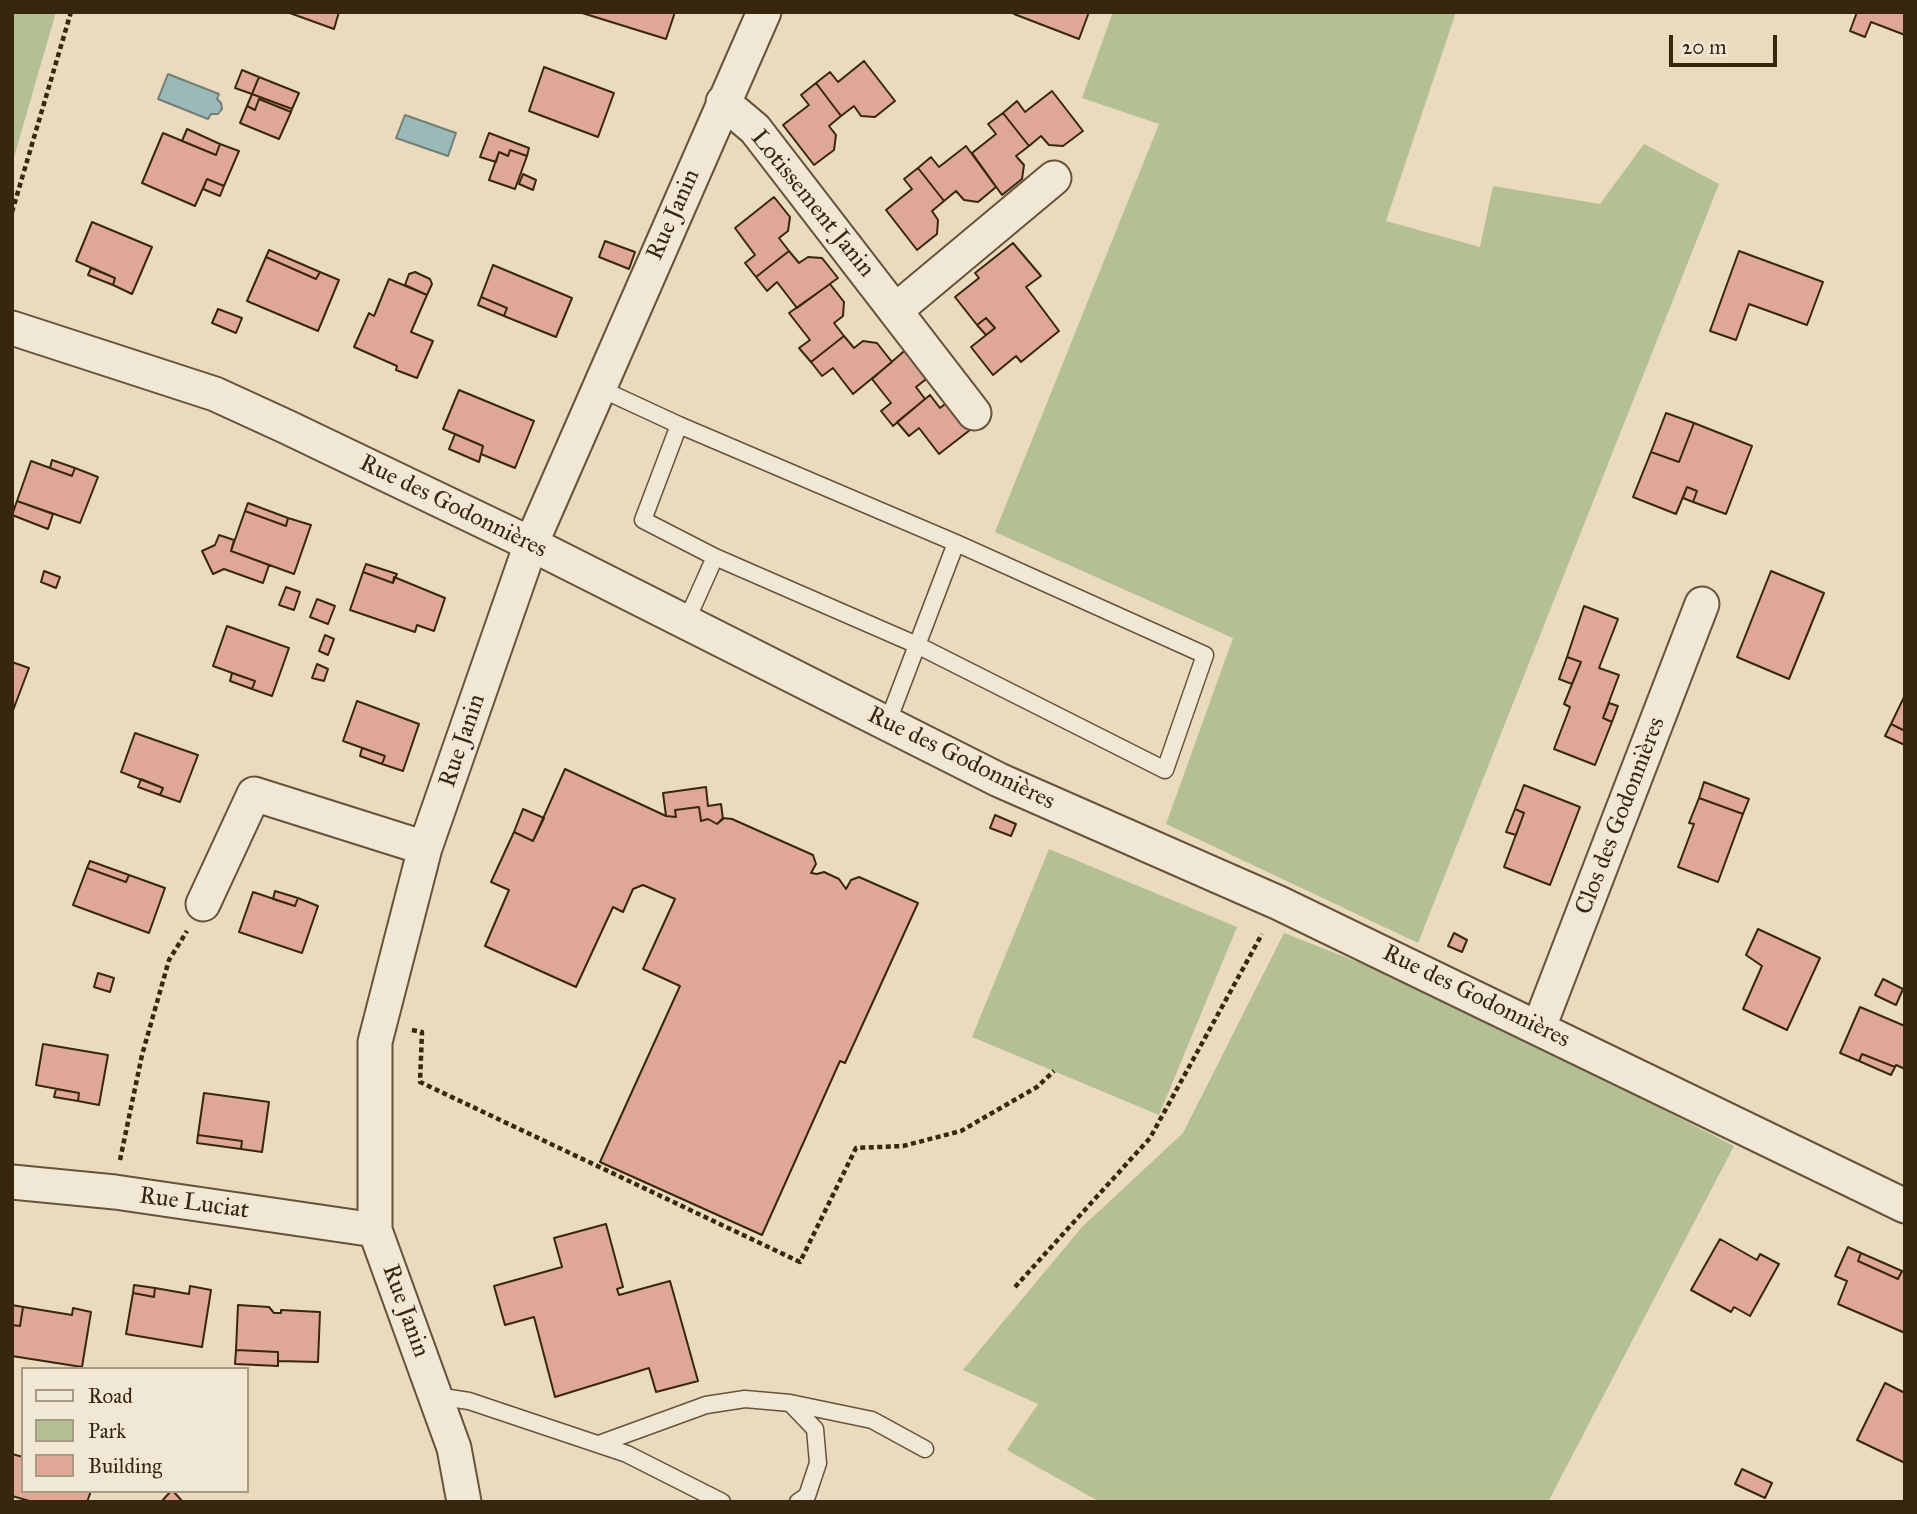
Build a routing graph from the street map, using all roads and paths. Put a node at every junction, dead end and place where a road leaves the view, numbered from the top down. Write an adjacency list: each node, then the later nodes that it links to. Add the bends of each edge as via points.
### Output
1 (71, 12): 5 (path)
2 (764, 12): 3 (street, Rue Janin)
3 (723, 102): 6 (street, Lotissement Janin, via 755,129); 8 (street, Rue Janin)
4 (1054, 178): 6 (street)
5 (12, 212)
6 (896, 310): 9 (street, Lotissement Janin)
7 (12, 328): 12 (street, Rue des Godonnières, via 215,394)
8 (599, 388): 10 (lane); 12 (street, Rue Janin)
9 (974, 414)
10 (679, 425): 11 (lane); 13 (lane, via 643,520)
11 (956, 543): 16 (lane); 16 (lane, via 1205,655 1165,770)
12 (531, 544): 15 (street, Rue des Godonnières); 18 (street, Rue Janin)
13 (715, 557): 15 (lane); 16 (lane)
14 (1702, 604): 22 (street, Clos des Godonnières)
15 (686, 622): 17 (street, Rue des Godonnières)
16 (917, 645): 17 (lane)
17 (887, 724): 19 (street, Rue des Godonnières, via 999,780)
18 (425, 848): 20 (street, via 254,794); 21 (street, Rue Janin)
19 (1279, 903): 22 (street, Rue des Godonnières); 28 (path, via 1150,1138)
20 (203, 904): 25 (path, via 169,960 142,1055)
21 (381, 1022): 23 (path, via 422,1032 420,1082 800,1262 856,1147 903,1146 961,1131 1037,1087); 27 (street, Rue Janin, via 375,1041)
22 (1539, 1027): 26 (street, Rue des Godonnières)
23 (1054, 1072)
24 (12, 1182): 25 (street, Rue Luciat)
25 (115, 1192): 27 (street, Rue Luciat)
26 (1905, 1206)
27 (375, 1230): 29 (street, Rue Janin)
28 (1015, 1287)
29 (436, 1396): 31 (lane, via 469,1401); 33 (street, Rue Janin, via 454,1448)
30 (790, 1403): 31 (lane, via 744,1399 706,1405); 32 (lane, via 872,1420); 35 (lane, via 815,1429 818,1463 807,1496)
31 (599, 1444): 34 (lane)
32 (925, 1449)
33 (464, 1502)
34 (722, 1502)
35 (798, 1502)

